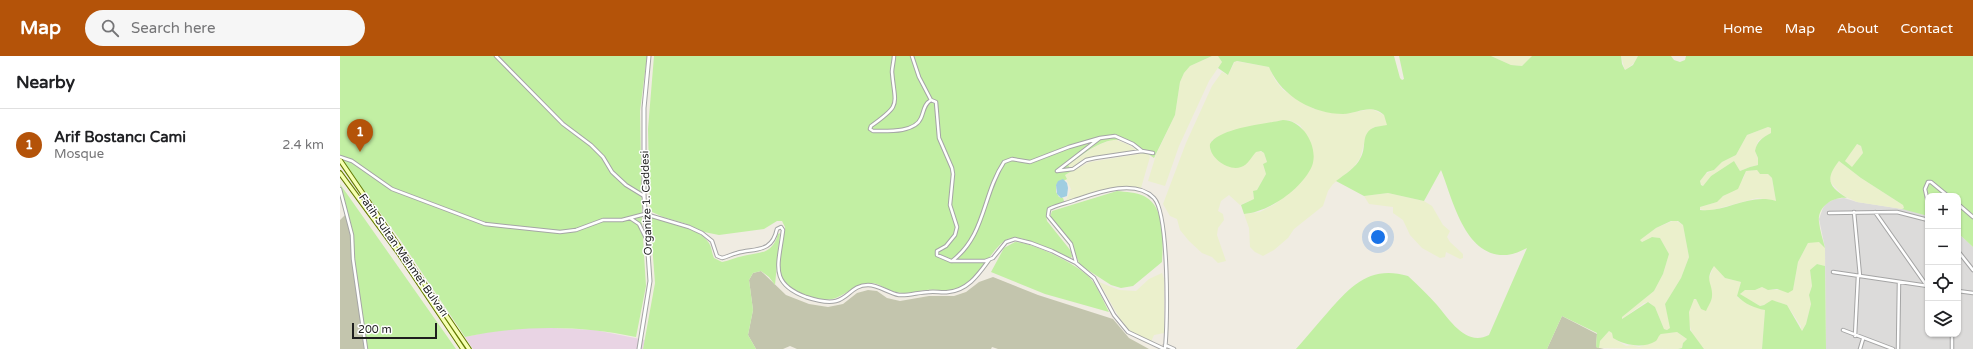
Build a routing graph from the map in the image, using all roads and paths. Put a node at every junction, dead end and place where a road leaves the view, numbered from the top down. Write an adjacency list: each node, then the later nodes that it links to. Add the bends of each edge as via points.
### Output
1 (496, 56): 15 (street, via 563,124 591,145 612,172)
2 (649, 56): 15 (street, Organize 1. Caddesi, via 644,108)
3 (894, 56): 5 (street, via 892,71 896,103 889,113 871,126 871,130 894,131 916,125 925,105)
4 (912, 56): 5 (street)
5 (931, 100): 27 (street, via 936,103 939,138 952,168 950,205 957,227 955,235 936,253)
6 (1100, 138): 7 (street, via 1115,136); 7 (street, via 1057,171 1073,169 1086,160); 27 (street, via 1030,162 1012,159 1004,162 983,208 977,231 968,246)
7 (1142, 151): 8 (street)
8 (1153, 153)
9 (340, 157): 22 (street, via 352,161 392,189 485,224 560,232 576,230 603,220)
10 (340, 160): 44 (main road, Fatih Sultan Mehmet Bulvarı)
11 (340, 173): 43 (main road, Fatih Sultan Mehmet Bulvarı, via 398,252)
12 (340, 189): 42 (street, via 352,235)
13 (1926, 193): 14 (street, via 1928,182 1931,182)
14 (1944, 193)
15 (644, 196): 20 (street, Organize 1. Caddesi)
16 (1961, 207): 21 (street)
17 (1854, 212): 18 (street); 19 (street); 31 (street)
18 (1875, 212): 23 (street, via 1897,212); 33 (street)
19 (1829, 213)
20 (645, 214): 22 (street); 24 (street, Organize 1. Caddesi); 26 (street, via 702,233 713,244 716,256 722,258 765,247 773,240 778,228 782,228 778,273 780,279 792,292 824,301 838,301 852,289 865,285 906,296 930,291 960,290 971,283)
21 (1973, 217)
22 (630, 218): 24 (street, via 639,224)
23 (1925, 219)
24 (647, 240): 45 (street, Organize 1. Caddesi, via 650,281)
25 (1961, 256): 29 (street)
26 (989, 260): 27 (street); 28 (street, via 1006,242 1015,239 1031,243)
27 (951, 262)
28 (1076, 263): 41 (street, via 1071,244 1048,216 1049,210 1118,188 1142,191 1154,198 1165,232); 46 (street, via 1094,278 1114,316 1128,332)
29 (1973, 270)
30 (1833, 272): 31 (street)
31 (1859, 276): 32 (street); 38 (street)
32 (1899, 282): 34 (street); 50 (street)
33 (1925, 282)
34 (1925, 286)
35 (1961, 291): 36 (street)
36 (1973, 293)
37 (1843, 330): 38 (street)
38 (1855, 336): 40 (street)
39 (1952, 337): 51 (street)
40 (1863, 339): 48 (street); 49 (street)
41 (1165, 345): 46 (street); 47 (street)
42 (366, 349)
43 (462, 349)
44 (469, 349)
45 (639, 349)
46 (1164, 349)
47 (1174, 349)
48 (1860, 349)
49 (1893, 349)
50 (1898, 349)
51 (1952, 349)

